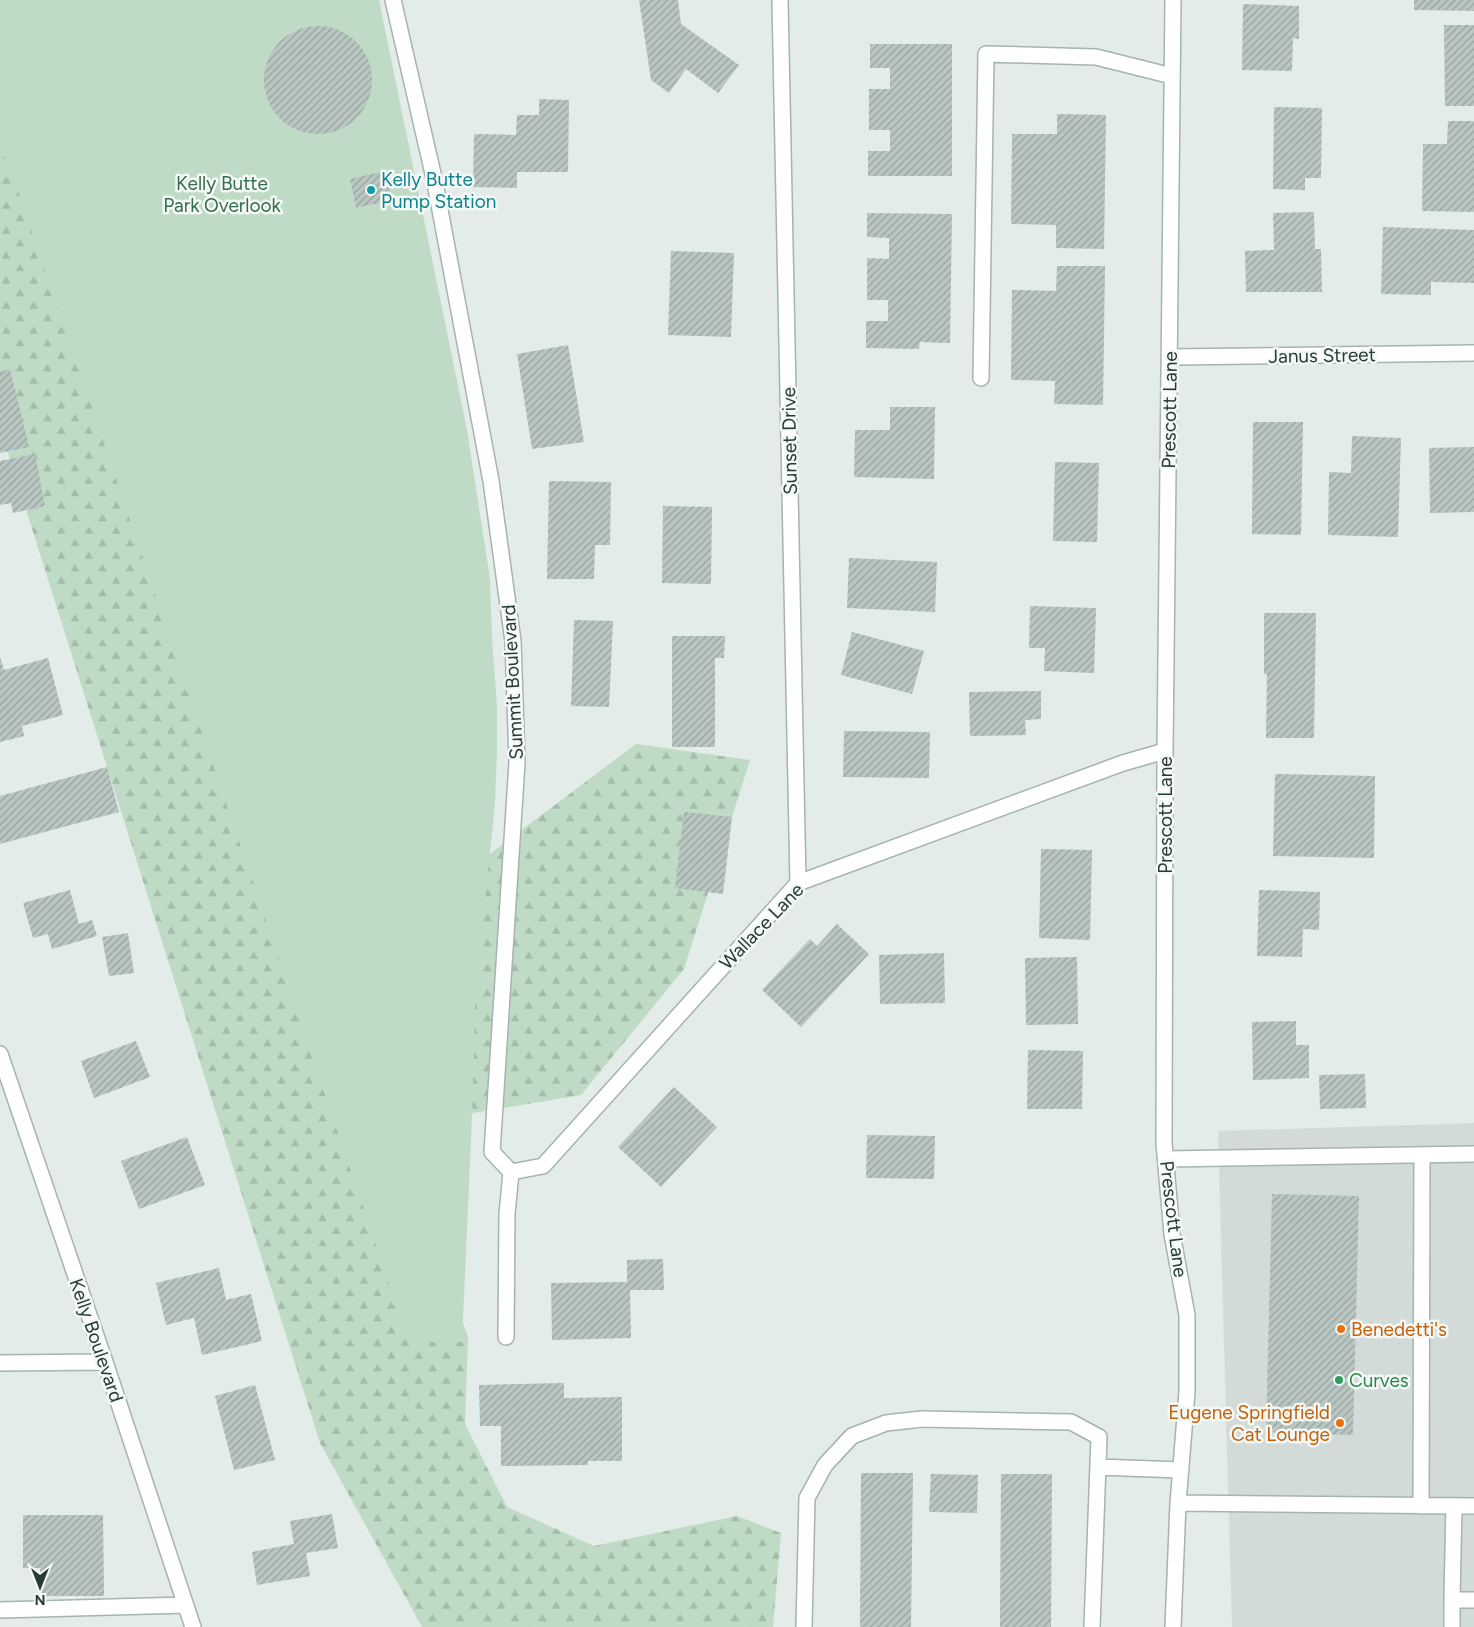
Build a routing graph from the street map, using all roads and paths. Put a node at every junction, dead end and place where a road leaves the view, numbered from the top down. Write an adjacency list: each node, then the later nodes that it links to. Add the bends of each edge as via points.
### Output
1 (393, 0): 14 (street, Summit Boulevard, via 434,178 491,481 513,641 517,762 492,1152)
2 (780, 0): 9 (street, Sunset Drive)
3 (1173, 0): 4 (street, Prescott Lane)
4 (1172, 76): 6 (street, Prescott Lane); 7 (street, via 1096,57 986,54)
5 (1474, 353): 6 (street, Janus Street)
6 (1170, 357): 8 (street, Prescott Lane)
7 (981, 378)
8 (1165, 751): 9 (street, Wallace Lane, via 1123,763); 13 (street, Prescott Lane)
9 (798, 883): 14 (street, Wallace Lane, via 543,1166)
10 (0, 1054): 17 (street, Kelly Boulevard)
11 (1474, 1154): 12 (street)
12 (1422, 1155): 13 (street); 21 (street)
13 (1166, 1159): 19 (street, Prescott Lane, via 1172,1234 1187,1315 1187,1392)
14 (511, 1172): 15 (street, via 507,1214)
15 (506, 1337)
16 (0, 1362): 17 (street)
17 (105, 1362): 26 (street, Kelly Boulevard)
18 (1098, 1466): 19 (street); 29 (street, via 1099,1438 1071,1422 922,1419 886,1423 852,1436 825,1465 807,1498); 30 (street)
19 (1181, 1470): 20 (street, Prescott Lane)
20 (1178, 1503): 21 (street); 31 (street, Prescott Lane)
21 (1421, 1506): 22 (street)
22 (1454, 1506): 23 (street); 24 (street)
23 (1474, 1506)
24 (1452, 1600): 25 (street); 32 (street)
25 (1474, 1600)
26 (186, 1605): 27 (street); 28 (street, Kelly Boulevard)
27 (0, 1610)
28 (193, 1627)
29 (804, 1627)
30 (1092, 1627)
31 (1174, 1627)
32 (1452, 1627)

